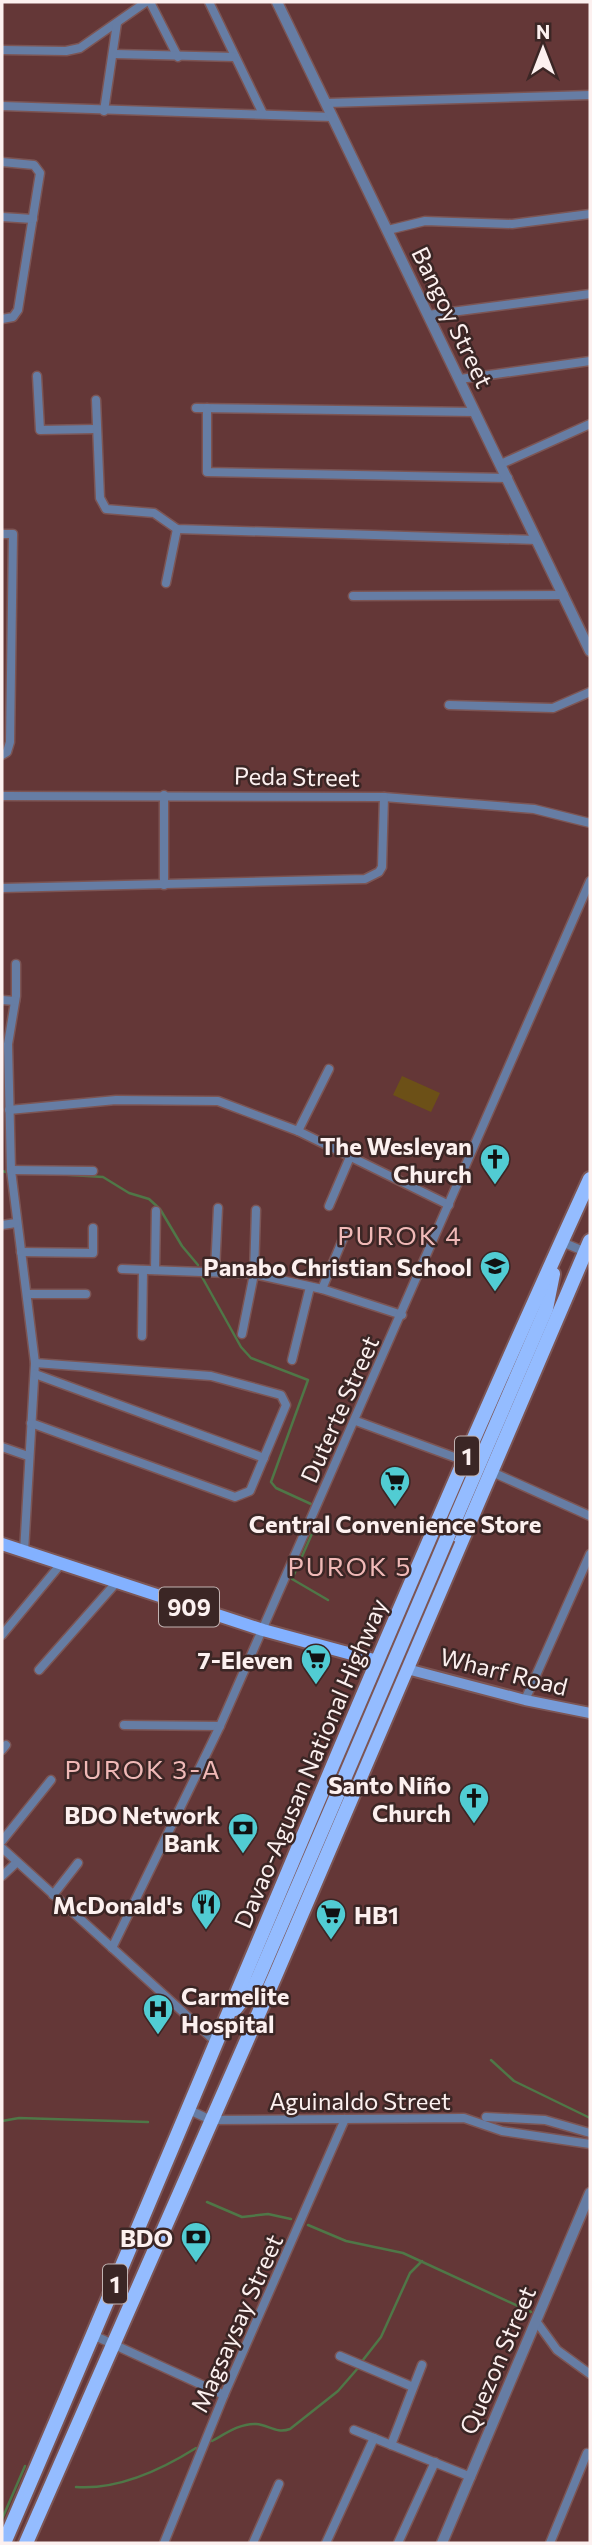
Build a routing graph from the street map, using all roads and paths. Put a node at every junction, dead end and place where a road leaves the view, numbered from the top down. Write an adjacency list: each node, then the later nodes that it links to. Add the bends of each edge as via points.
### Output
1 (148, 2): 4 (street); 7 (street)
2 (209, 2): 8 (street)
3 (277, 2): 10 (street, Bangoy Street)
4 (117, 23): 5 (street, via 73,50); 6 (street)
5 (2, 50)
6 (115, 54): 7 (street); 12 (street)
7 (178, 57): 8 (street)
8 (235, 57): 13 (street)
9 (590, 95): 10 (street)
10 (327, 103): 14 (street, Bangoy Street)
11 (2, 106): 12 (street)
12 (104, 111): 13 (street)
13 (263, 114): 14 (street)
14 (333, 117): 19 (street, Bangoy Street)
15 (2, 162): 18 (street, via 38,168)
16 (590, 214): 19 (street, via 512,224 425,221)
17 (2, 217): 18 (street)
18 (33, 219): 22 (street, via 18,310 13,317)
19 (388, 230): 21 (street, Bangoy Street)
20 (590, 294): 21 (street)
21 (428, 315): 25 (street, Bangoy Street)
22 (2, 319)
23 (590, 361): 25 (street)
24 (37, 376): 31 (street, via 40,430)
25 (460, 379): 29 (street, Bangoy Street)
26 (96, 400): 31 (street)
27 (196, 408): 28 (street)
28 (207, 408): 29 (street); 33 (street, via 207,472)
29 (475, 412): 32 (street, Bangoy Street)
30 (590, 424): 32 (street)
31 (96, 429): 34 (street, via 103,506 153,513)
32 (501, 464): 33 (street, Bangoy Street)
33 (508, 478): 36 (street, Bangoy Street)
34 (177, 529): 36 (street); 39 (street)
35 (2, 534): 38 (street, via 13,534)
36 (537, 540): 40 (street, Bangoy Street)
37 (2, 575): 38 (street)
38 (12, 575): 43 (street)
39 (166, 583)
40 (564, 595): 41 (street); 44 (street, Bangoy Street)
41 (353, 596)
42 (2, 614): 43 (street)
43 (12, 614): 45 (street)
44 (590, 651)
45 (6, 674): 48 (street)
46 (590, 692): 47 (street, via 553,708)
47 (449, 705)
48 (6, 714): 49 (street, via 9,748)
49 (2, 755)
50 (164, 795): 51 (street, Peda Street); 52 (street, Peda Street); 55 (street)
51 (2, 796)
52 (384, 797): 53 (street, Peda Street, via 534,809); 55 (street, via 382,867 373,877)
53 (590, 823)
54 (590, 881): 67 (street, Duterte Street)
55 (164, 884): 56 (street)
56 (2, 888)
57 (16, 964): 59 (street)
58 (2, 1000): 59 (street)
59 (15, 1001): 61 (street, via 8,1044)
60 (329, 1069): 62 (street)
61 (9, 1110): 62 (street, via 116,1100 199,1099 242,1108); 64 (street)
62 (298, 1131): 63 (street)
63 (350, 1157): 67 (street); 68 (street)
64 (11, 1170): 65 (street); 72 (street)
65 (93, 1171)
66 (590, 1179): 76 (highway, Davao-Agusan National Highway / 1)
67 (449, 1205): 89 (street, Duterte Street)
68 (329, 1206)
69 (218, 1208): 82 (street)
70 (256, 1210): 83 (street)
71 (156, 1211): 81 (street)
72 (16, 1223): 73 (street); 77 (street)
73 (2, 1225)
74 (93, 1228): 77 (street, via 93,1253)
75 (345, 1234): 85 (street)
76 (559, 1247): 78 (street); 88 (highway, Davao-Agusan National Highway / 1); 100 (highway, Davao-Agusan National Highway / 1)
77 (21, 1252): 86 (street)
78 (587, 1253): 88 (highway, Davao-Agusan National Highway / 1); 101 (highway, Davao-Agusan National Highway / 1)
79 (122, 1269): 80 (street)
80 (143, 1270): 81 (street); 91 (street)
81 (155, 1270): 82 (street)
82 (215, 1271): 83 (street)
83 (254, 1274): 84 (street); 90 (street)
84 (310, 1287): 85 (street); 92 (street)
85 (322, 1289): 89 (street)
86 (28, 1294): 87 (street); 93 (street)
87 (86, 1294)
88 (546, 1309): 125 (highway, Davao-Agusan National Highway / 1, bridge)
89 (402, 1315): 95 (street, Duterte Street)
90 (242, 1334)
91 (142, 1336)
92 (292, 1360)
93 (35, 1363): 94 (street); 99 (street, via 211,1376 281,1395 285,1412)
94 (35, 1374): 96 (street); 99 (street)
95 (356, 1420): 100 (street); 108 (street, Duterte Street)
96 (31, 1423): 98 (street); 99 (street, via 235,1497 250,1491)
97 (2, 1447): 98 (street)
98 (28, 1456): 104 (street)
99 (264, 1458)
100 (465, 1461): 110 (highway, Davao-Agusan National Highway / 1)
101 (492, 1472): 102 (street); 111 (highway, Davao-Agusan National Highway / 1)
102 (590, 1516)
103 (2, 1544): 104 (main road, 909)
104 (24, 1552): 106 (main road, 909)
105 (590, 1554): 113 (street)
106 (60, 1565): 107 (main road, 909); 109 (street)
107 (115, 1584): 108 (main road, 909); 112 (street)
108 (262, 1630): 110 (main road, 909); 116 (street, Duterte Street)
109 (2, 1635)
110 (379, 1662): 111 (main road, 909); 126 (highway, Davao-Agusan National Highway / 1)
111 (407, 1669): 113 (main road, Wharf Road); 127 (highway, Davao-Agusan National Highway / 1)
112 (40, 1670)
113 (525, 1700): 114 (main road, Wharf Road)
114 (590, 1713)
115 (124, 1726): 116 (street)
116 (220, 1726): 124 (street, Duterte Street)
117 (51, 1780): 118 (street)
118 (2, 1841)
119 (2, 1848): 120 (street)
120 (17, 1862): 122 (street); 123 (street)
121 (78, 1863): 123 (street)
122 (2, 1876)
123 (53, 1895): 124 (street)
124 (112, 1948): 128 (street)
125 (257, 1981): 126 (highway, Davao-Agusan National Highway / 1); 127 (highway, Davao-Agusan National Highway / 1)
126 (223, 2024): 128 (highway, Davao-Agusan National Highway / 1)
127 (249, 2035): 132 (highway, Davao-Agusan National Highway / 1)
128 (216, 2042): 129 (highway, Davao-Agusan National Highway / 1)
129 (187, 2109): 132 (street); 137 (highway, Davao-Agusan National Highway / 1)
130 (486, 2118): 133 (street, Aguinaldo Street, via 545,2120)
131 (345, 2119): 132 (street, Aguinaldo Street); 134 (street, Aguinaldo Street, via 464,2118 502,2131); 143 (street, Magsaysay Street)
132 (211, 2120): 138 (highway, Davao-Agusan National Highway / 1)
133 (590, 2133)
134 (590, 2144)
135 (590, 2193): 136 (street, Quezon Street)
136 (536, 2321): 141 (street, via 557,2350); 149 (street, Quezon Street)
137 (93, 2335): 138 (street); 151 (highway, Davao-Agusan National Highway / 1)
138 (112, 2344): 143 (street); 152 (highway, Davao-Agusan National Highway / 1)
139 (340, 2356): 142 (street)
140 (422, 2365): 142 (street)
141 (590, 2374)
142 (414, 2387): 146 (street)
143 (224, 2395): 153 (street, Magsaysay Street)
144 (354, 2430): 145 (street)
145 (374, 2438): 146 (street); 155 (street)
146 (391, 2445): 148 (street)
147 (587, 2454): 158 (street)
148 (435, 2462): 149 (street); 156 (street)
149 (471, 2477): 157 (street, Quezon Street)
150 (279, 2484): 154 (street)
151 (4, 2543)
152 (26, 2543)
153 (164, 2543)
154 (253, 2543)
155 (326, 2543)
156 (398, 2543)
157 (442, 2543)
158 (550, 2543)

